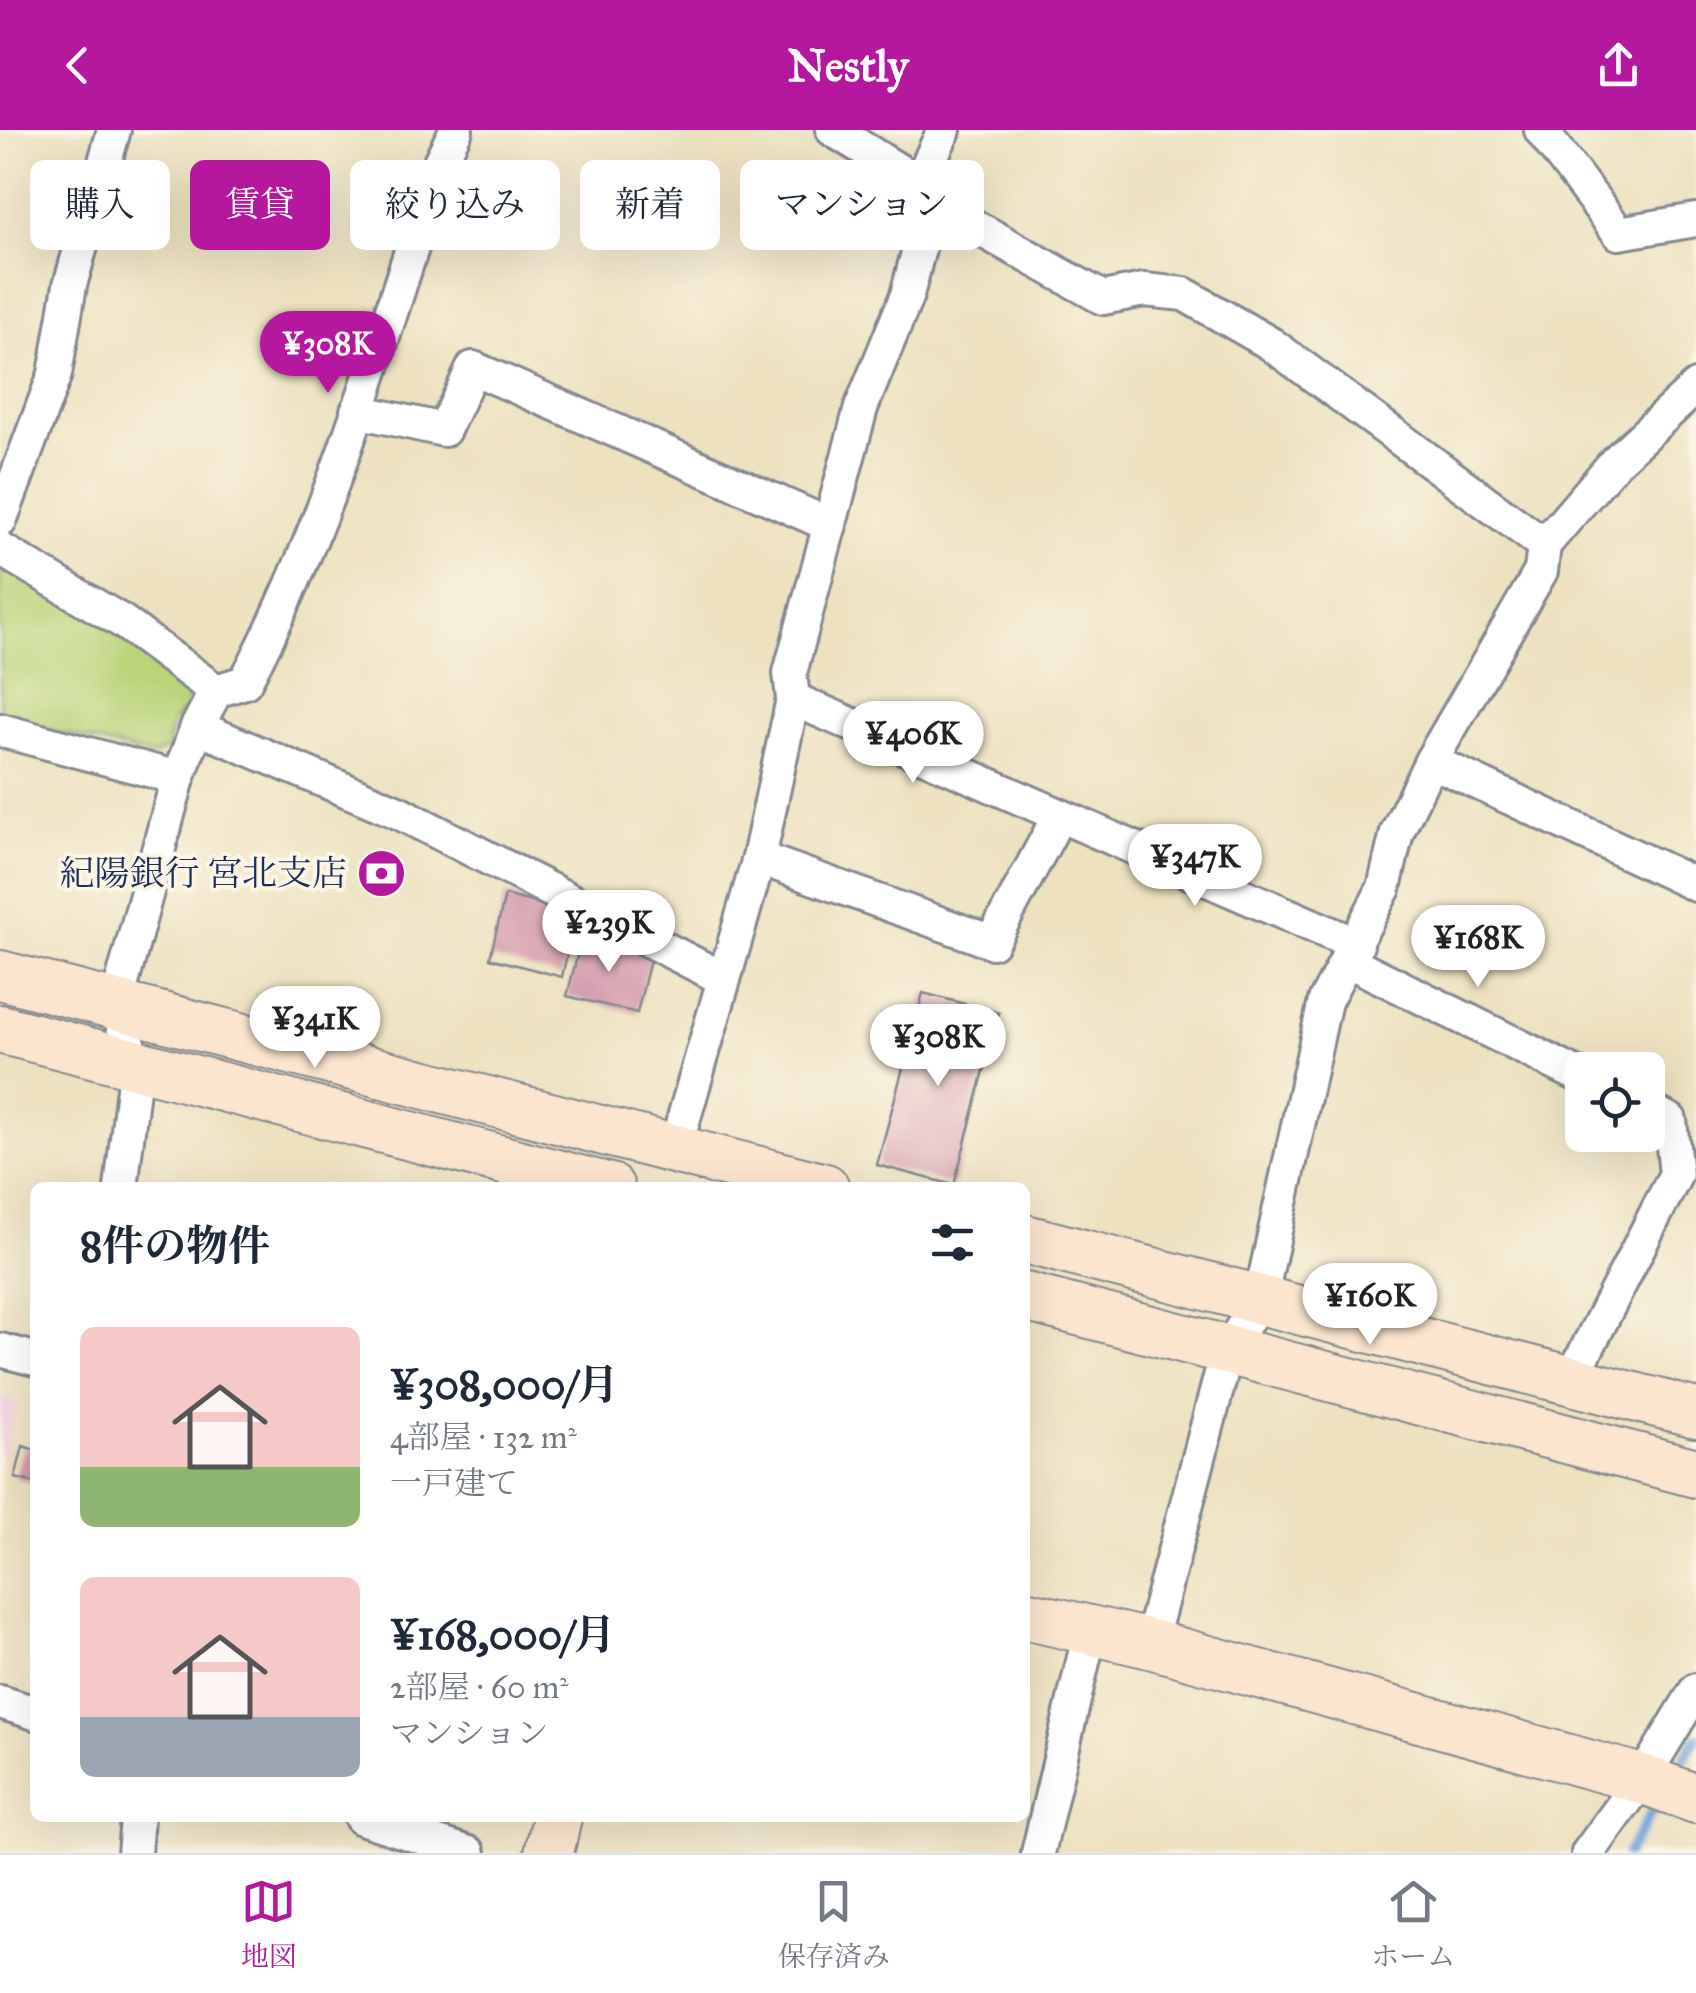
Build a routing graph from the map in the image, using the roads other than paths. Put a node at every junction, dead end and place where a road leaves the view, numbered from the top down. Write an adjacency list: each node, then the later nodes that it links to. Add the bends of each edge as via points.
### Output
1 (114, 130): 13 (street, via 70,284 55,374)
2 (456, 130): 12 (street)
3 (833, 130): 6 (street)
4 (944, 130): 7 (street)
5 (1541, 130): 8 (street, via 1619,233)
6 (877, 160)
7 (935, 160)
8 (1696, 220)
9 (984, 228): 15 (street, via 1103,298 1144,290 1184,294 1271,344)
10 (916, 250): 14 (street, via 908,295 861,408)
11 (1696, 387): 15 (street, via 1616,461)
12 (356, 411): 14 (street, via 444,430 472,368); 17 (street, via 283,612 245,682)
13 (0, 522)
14 (830, 525): 18 (street, via 790,673)
15 (1544, 545): 21 (street, via 1542,571)
16 (0, 550): 17 (street, via 123,622)
17 (216, 691): 19 (street)
18 (792, 699): 23 (street); 24 (street)
19 (197, 727): 22 (street); 28 (street, via 400,813)
20 (0, 730): 22 (street)
21 (1431, 761): 25 (street); 26 (street, via 1397,832 1384,888)
22 (178, 778): 29 (street)
23 (1059, 816): 24 (street, via 992,942); 26 (street)
24 (759, 858): 28 (street)
25 (1696, 884)
26 (1352, 952): 32 (street); 41 (street, via 1326,1001)
27 (0, 975): 29 (street)
28 (724, 979): 34 (street)
29 (116, 1005): 31 (street); 34 (street)
30 (0, 1029): 31 (street)
31 (136, 1064): 36 (street); 37 (street)
32 (1565, 1068)
33 (1665, 1118): 35 (street)
34 (682, 1168): 38 (street)
35 (1686, 1176): 45 (street)
36 (122, 1182)
37 (587, 1182)
38 (782, 1182)
39 (1030, 1240): 41 (street)
40 (1030, 1298): 43 (street)
41 (1260, 1300): 43 (street); 45 (street)
42 (0, 1350): 44 (street)
43 (1226, 1351): 47 (street); 50 (street)
44 (30, 1358)
45 (1571, 1380): 46 (street)
46 (1696, 1413)
47 (1696, 1473)
48 (1030, 1616): 49 (street)
49 (1090, 1632): 50 (street); 62 (street)
50 (1150, 1644): 54 (street)
51 (1696, 1690): 54 (street)
52 (0, 1702): 53 (street)
53 (30, 1711)
54 (1642, 1778): 55 (street); 63 (street)
55 (1696, 1799)
56 (137, 1822): 59 (street)
57 (373, 1822): 60 (street)
58 (556, 1822): 61 (street)
59 (134, 1853)
60 (470, 1853)
61 (549, 1853)
62 (1038, 1853)
63 (1588, 1853)

